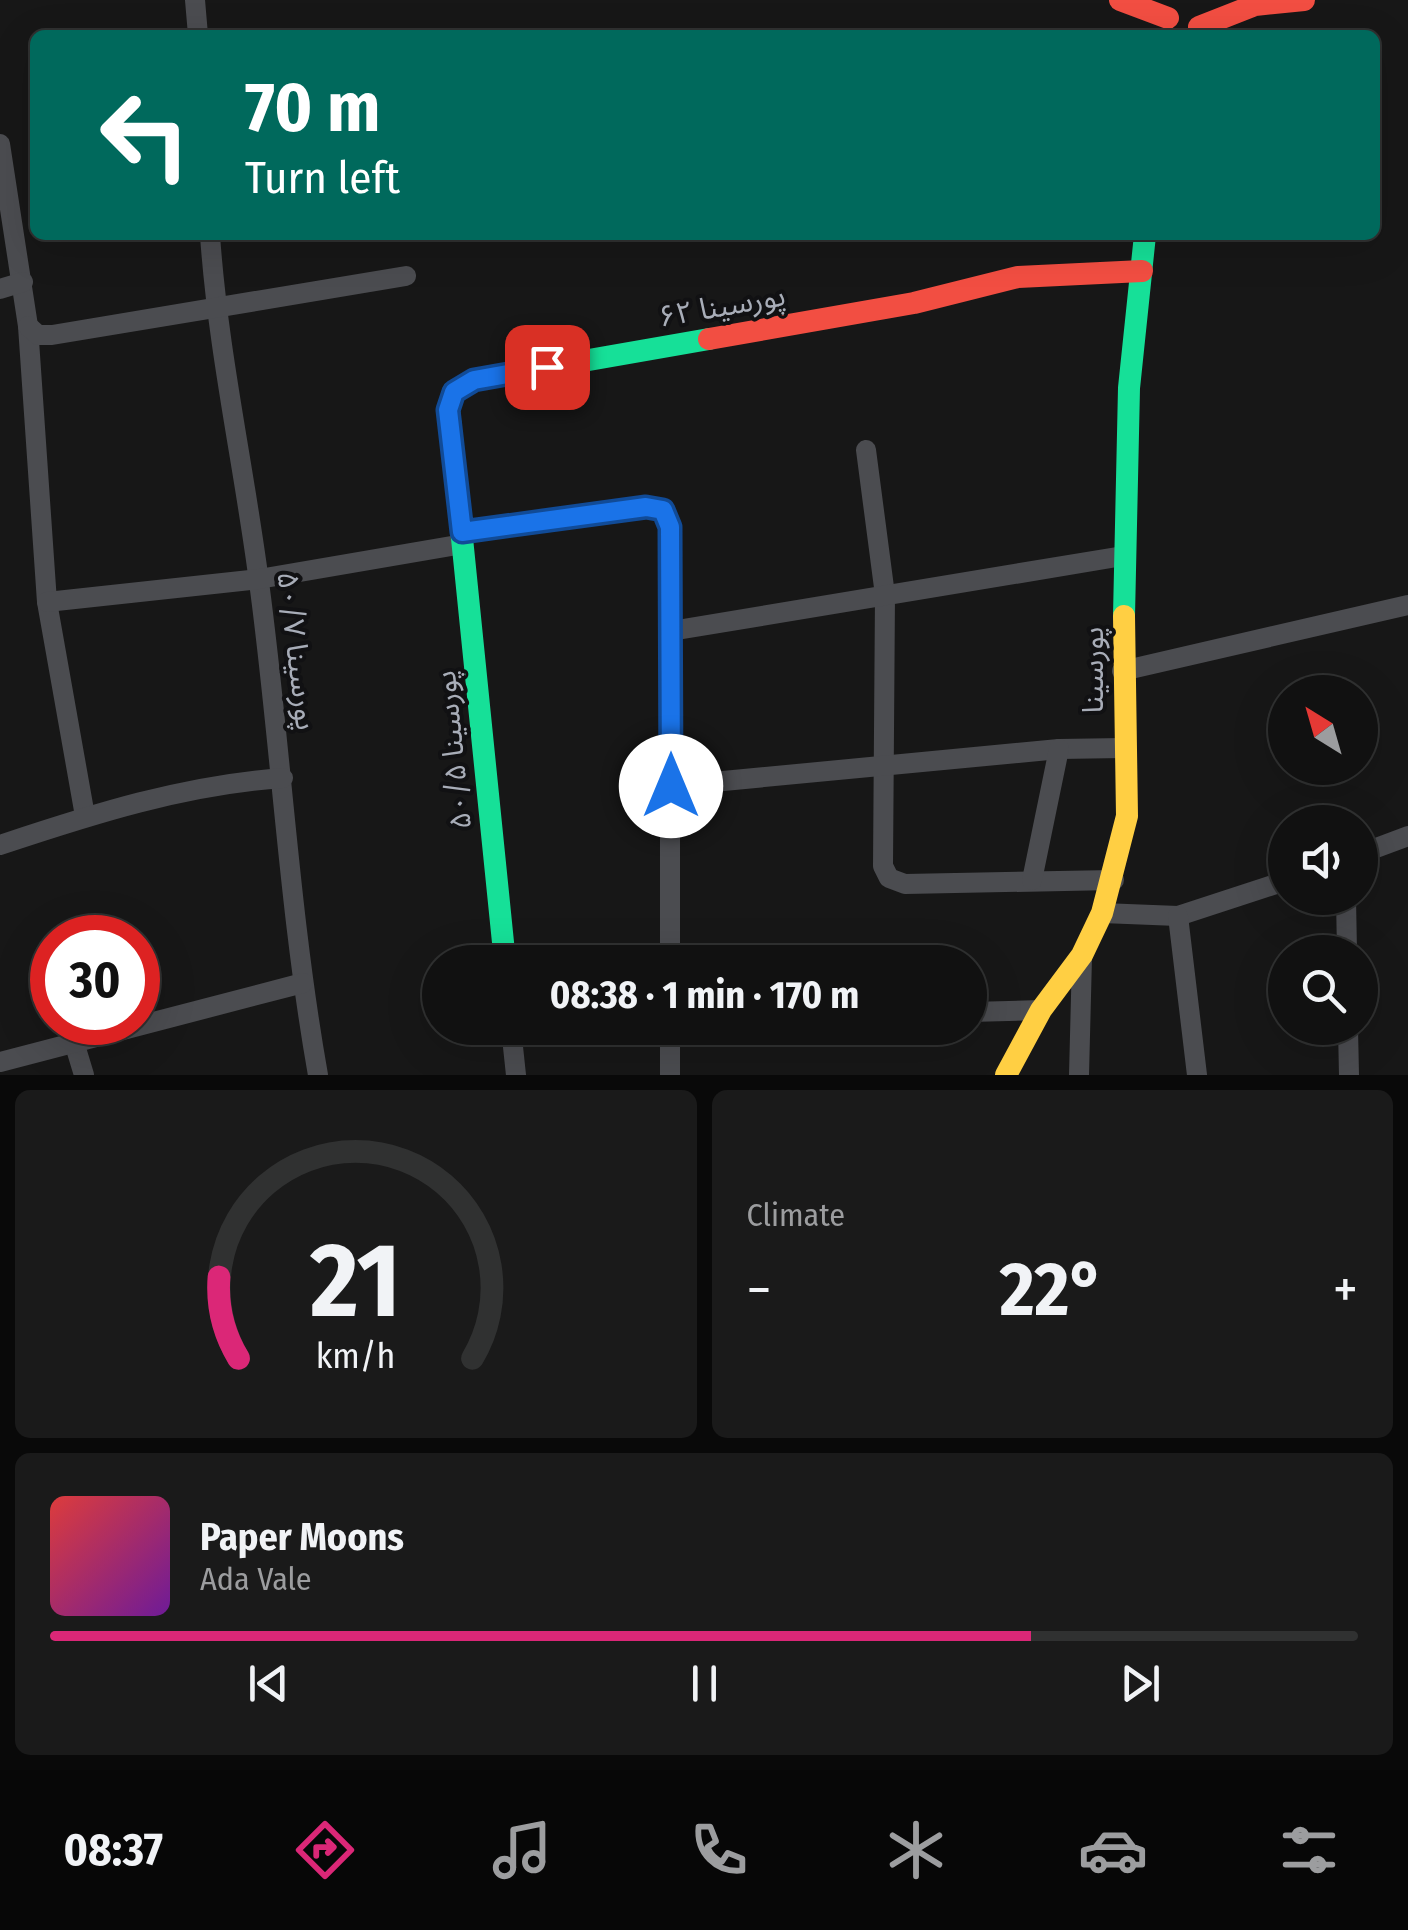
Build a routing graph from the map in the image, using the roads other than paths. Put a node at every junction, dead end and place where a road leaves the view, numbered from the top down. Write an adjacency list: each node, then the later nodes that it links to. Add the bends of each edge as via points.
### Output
1 (195, 0): 6 (street)
2 (1120, 0): 5 (street)
3 (1207, 0): 7 (street)
4 (1304, 0): 8 (street, via 1255,6)
5 (1171, 9)
6 (198, 30)
7 (1192, 30)
8 (1196, 30)
9 (0, 144): 10 (street)
10 (4, 199): 15 (street)
11 (210, 240): 17 (street, پورسینا ۵۰/۷)
12 (1145, 240): 13 (street, پورسینا)
13 (1142, 271): 20 (street, پورسینا ۶۲, via 1018,278 914,303 474,380 454,392 448,410); 21 (street, پورسینا)
14 (406, 276): 17 (street)
15 (23, 282): 16 (street); 18 (street)
16 (0, 289)
17 (215, 310): 18 (street, via 52,335); 22 (street, پورسینا ۵۰/۷)
18 (28, 326): 24 (street)
19 (866, 450): 23 (street)
20 (462, 538): 22 (street); 26 (street, via 646,507 663,510 670,527); 42 (street, پورسینا ۵۰/۵)
21 (1123, 556): 23 (street); 27 (street, پورسینا)
22 (259, 579): 24 (street); 31 (street, پورسینا ۵۰/۷)
23 (885, 595): 26 (street); 30 (street)
24 (47, 602): 33 (street)
25 (1408, 605): 27 (street)
26 (671, 631): 32 (street)
27 (1122, 670): 29 (street, پورسینا)
28 (1059, 748): 29 (street); 30 (street); 37 (street)
29 (1123, 748): 38 (street, پورسینا, via 1127,816)
30 (884, 765): 32 (street); 37 (street, via 883,866 889,878 906,884)
31 (283, 778): 33 (street, via 221,782); 45 (street, پورسینا ۵۰/۷)
32 (671, 786): 43 (street)
33 (86, 816): 35 (street)
34 (1408, 836): 36 (street)
35 (0, 845)
36 (1378, 847)
37 (1032, 880): 38 (street)
38 (1114, 880): 40 (street, پورسینا)
39 (1268, 887): 41 (street)
40 (1102, 912): 41 (street); 44 (street, پورسینا)
41 (1178, 916): 61 (street)
42 (503, 945)
43 (670, 945)
44 (1082, 955): 46 (street, پورسینا); 60 (street)
45 (303, 983): 48 (street); 56 (street, پورسینا ۵۰/۷)
46 (1041, 1010): 47 (street); 59 (street, پورسینا)
47 (987, 1012)
48 (160, 1020)
49 (63, 1045): 54 (street)
50 (75, 1045): 55 (street)
51 (513, 1045): 57 (street)
52 (670, 1045): 58 (street)
53 (1348, 1045): 62 (street)
54 (0, 1062)
55 (84, 1075)
56 (318, 1075)
57 (516, 1075)
58 (670, 1075)
59 (1006, 1075)
60 (1079, 1075)
61 (1197, 1075)
62 (1349, 1075)

